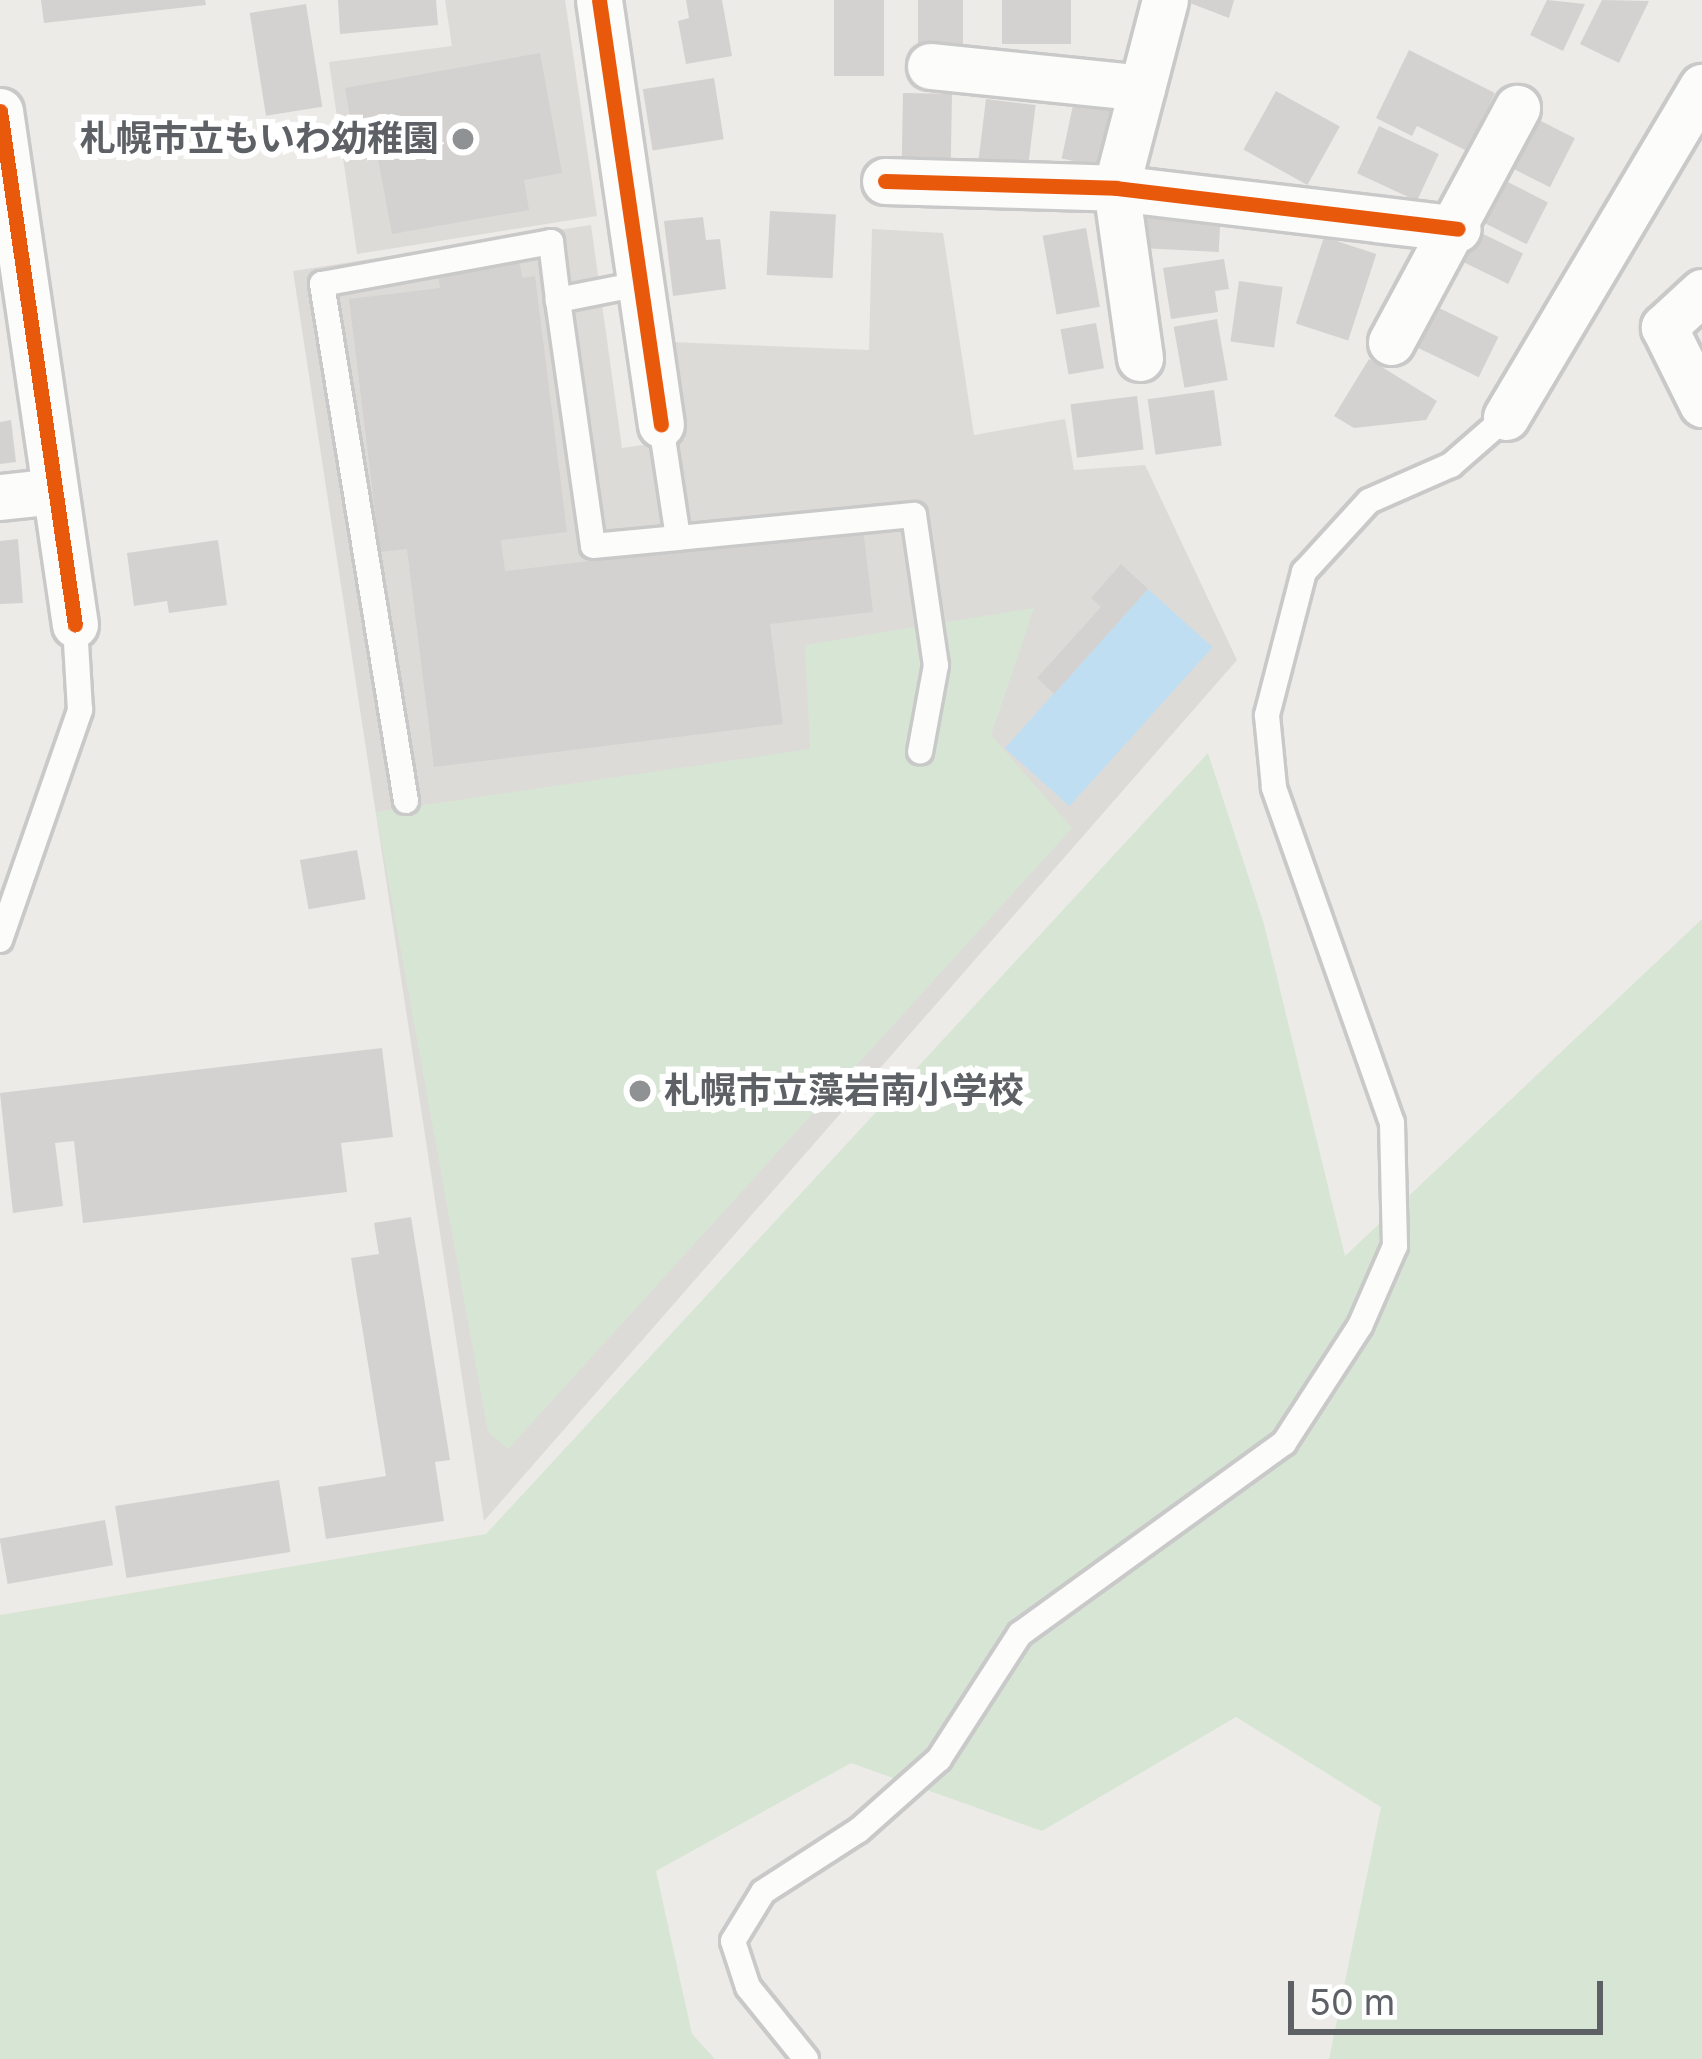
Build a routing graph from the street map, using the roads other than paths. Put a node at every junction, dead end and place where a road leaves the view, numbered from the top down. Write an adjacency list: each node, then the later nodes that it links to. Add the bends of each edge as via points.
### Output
1 (599, 0): 11 (street)
2 (1165, 0): 5 (street)
3 (930, 66): 5 (street)
4 (1702, 87): 17 (street)
5 (1142, 88): 9 (street)
6 (1517, 108): 10 (street)
7 (0, 112): 19 (street)
8 (885, 181): 9 (street)
9 (1116, 188): 10 (street); 15 (street)
10 (1458, 229): 14 (street)
11 (639, 284): 13 (lane); 18 (street)
12 (1702, 292): 16 (street, via 1664,327)
13 (558, 300): 21 (lane, via 592,546); 24 (lane, via 551,242 322,284)
14 (1391, 342)
15 (1140, 358)
16 (1702, 404)
17 (1506, 417): 26 (lane, via 1450,465 1369,501 1304,572 1267,715 1274,787 1392,1123 1395,1246 1360,1326 1284,1442 1020,1634 939,1759 859,1831 763,1892 733,1941 748,1987)
18 (661, 425): 21 (lane)
19 (55, 491): 20 (street); 22 (street)
20 (0, 497)
21 (678, 538): 23 (lane, via 914,515 936,665)
22 (75, 625): 25 (lane, via 80,710)
23 (920, 752)
24 (406, 801)
25 (0, 940)
26 (806, 2059)

